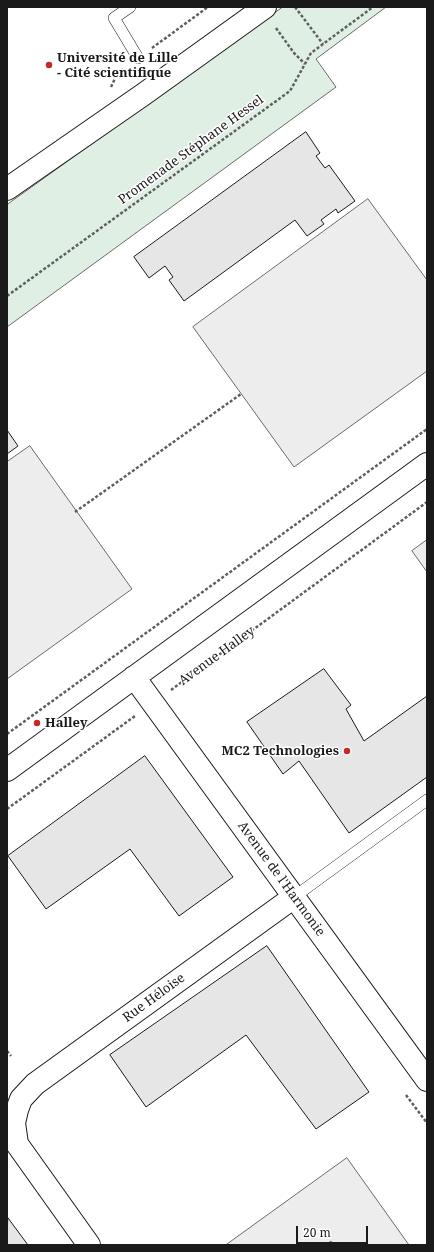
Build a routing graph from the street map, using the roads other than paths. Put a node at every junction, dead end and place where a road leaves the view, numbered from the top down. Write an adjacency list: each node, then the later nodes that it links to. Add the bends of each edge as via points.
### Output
1 (130, 7): 3 (lane, via 114,18)
2 (264, 7): 4 (street)
3 (138, 58)
4 (7, 189)
5 (427, 464): 6 (street)
6 (134, 677): 7 (street); 9 (street, Avenue de l'Harmonie)
7 (7, 770)
8 (427, 800): 9 (lane, Rue Héloise)
9 (294, 896): 10 (street, Avenue de l'Harmonie); 11 (street, Rue Héloise, via 35,1084 21,1098)
10 (427, 1080)
11 (11, 1137): 12 (street, Rue Héloise)
12 (89, 1245)

